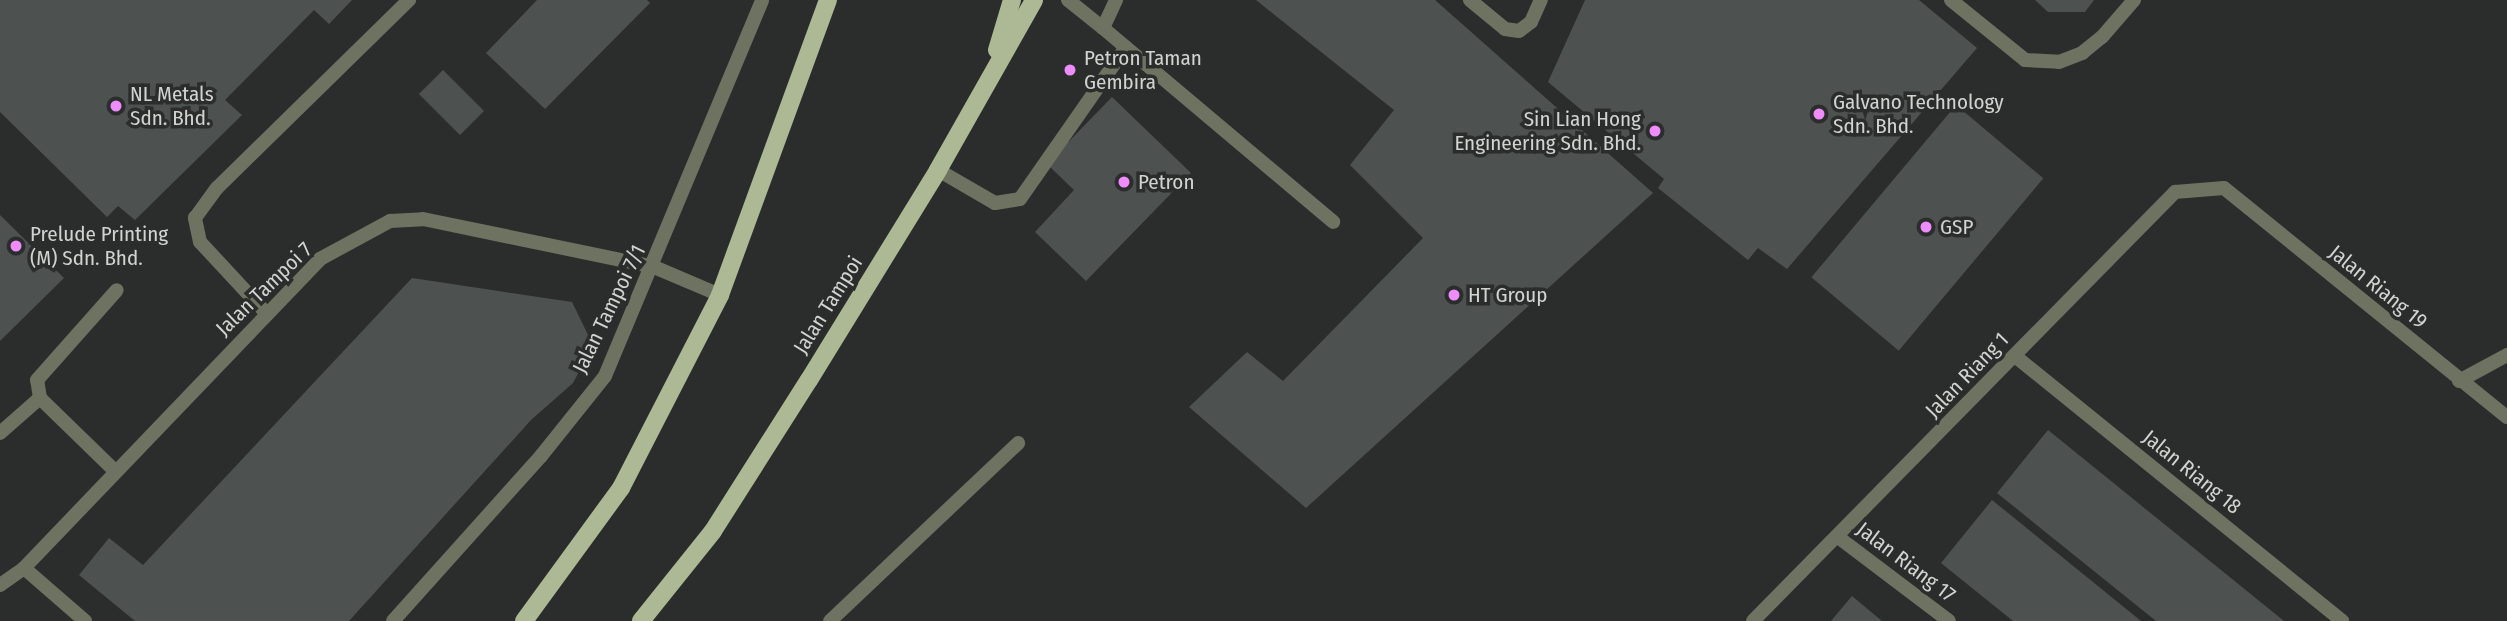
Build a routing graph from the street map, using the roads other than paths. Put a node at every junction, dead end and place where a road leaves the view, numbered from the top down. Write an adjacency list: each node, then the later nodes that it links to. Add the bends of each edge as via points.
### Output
1 (409, 0): 21 (street, via 217,188 195,218 200,242)
2 (762, 0): 18 (street, Jalan Tampoi 7/1)
3 (828, 0): 20 (main road)
4 (1012, 0): 14 (main road)
5 (1034, 0): 14 (main road, Jalan Tampoi)
6 (1068, 0): 12 (street)
7 (1116, 0): 12 (street)
8 (1470, 0): 9 (street, via 1505,29 1519,31 1531,22)
9 (1541, 0)
10 (1951, 0): 11 (street, via 2025,60 2059,62 2082,53 2102,37)
11 (2134, 0)
12 (1103, 28): 13 (street)
13 (1126, 47): 15 (street, via 1020,199 995,203); 17 (street)
14 (988, 80): 15 (main road, Jalan Tampoi)
15 (938, 170): 36 (main road, Jalan Tampoi, via 713,531)
16 (2224, 188): 23 (street, Jalan Riang 1, via 2175,192); 24 (street, Jalan Riang 19)
17 (1333, 222)
18 (654, 267): 20 (street, Jalan Tampoi 7); 21 (street, Jalan Tampoi 7, via 423,219 390,221 320,259); 34 (street, Jalan Tampoi 7/1, via 605,376 541,456)
19 (117, 290): 25 (street, via 37,380)
20 (720, 295): 35 (main road, via 621,488)
21 (267, 314): 29 (street, Jalan Tampoi 7)
22 (2507, 355): 24 (street)
23 (2015, 356): 30 (street, Jalan Riang 1); 40 (street, Jalan Riang 18)
24 (2459, 381): 26 (street, Jalan Riang 19)
25 (40, 398): 27 (street); 29 (street)
26 (2507, 417)
27 (0, 433)
28 (1018, 443): 37 (street)
29 (114, 470): 31 (street, Jalan Tampoi 7)
30 (1838, 537): 38 (street, Jalan Riang 1); 39 (street, Jalan Riang 17)
31 (24, 568): 32 (street, Jalan Tampoi 7); 33 (street)
32 (0, 585)
33 (85, 621)
34 (393, 621)
35 (524, 621)
36 (641, 621)
37 (830, 621)
38 (1753, 621)
39 (1949, 621)
40 (2342, 621)

